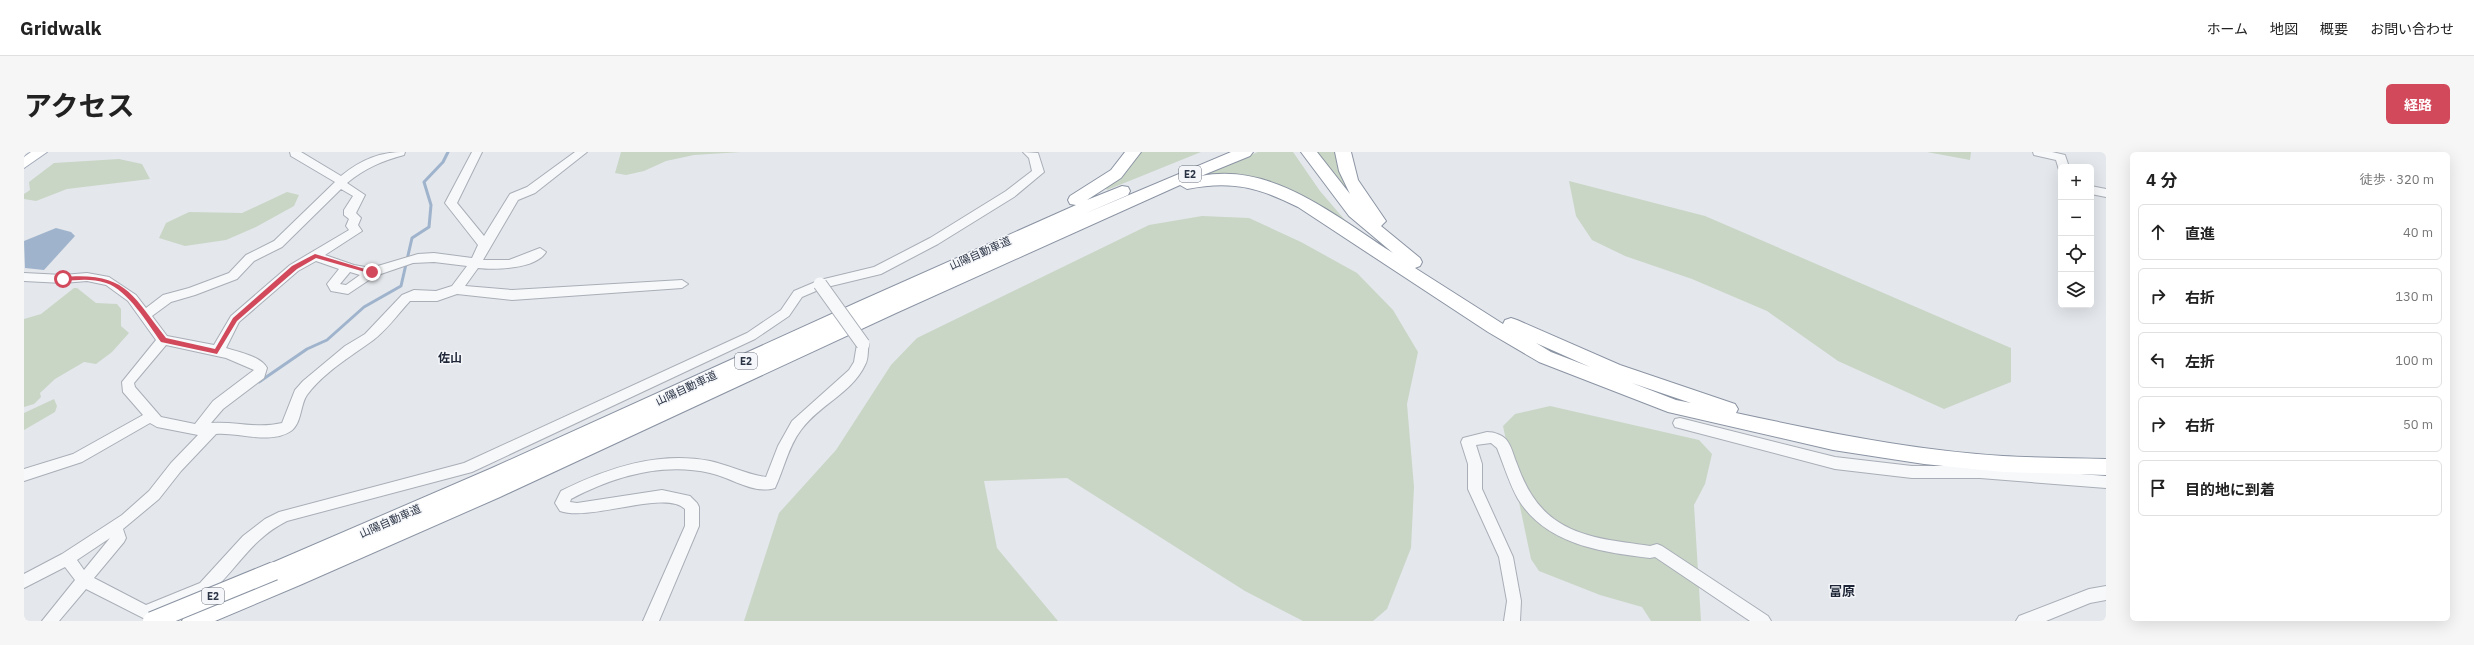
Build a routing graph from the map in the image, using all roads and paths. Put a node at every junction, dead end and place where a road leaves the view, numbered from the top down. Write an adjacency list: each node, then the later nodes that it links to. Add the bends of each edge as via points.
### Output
1 (40, 152): 14 (main road)
2 (400, 152): 16 (street, via 368,162)
3 (477, 152): 20 (street, via 451,204)
4 (582, 152): 20 (street, via 531,190 514,197)
5 (1028, 152): 29 (street, via 1034,156 1038,172 1010,194 934,241 877,272)
6 (1133, 152): 31 (highway, via 1116,174 1092,191)
7 (1218, 152): 31 (highway, 山陽自動車道 / E2, via 1099,200)
8 (1245, 152): 19 (highway, 山陽自動車道 / E2)
9 (1301, 152): 25 (highway, via 1336,200)
10 (1309, 152): 25 (highway, via 1355,212)
11 (1343, 152): 25 (highway, via 1344,164 1355,190)
12 (2038, 152): 15 (street, via 2061,158)
13 (295, 153): 16 (street)
14 (24, 163)
15 (2062, 164)
16 (341, 183): 22 (street, via 359,195 350,210 350,215 355,218 352,226 356,231); 32 (street, via 278,244 250,258 233,276 167,298)
17 (2094, 191): 18 (street)
18 (2106, 193)
19 (1135, 198): 25 (highway, via 1224,177 1251,181 1276,189 1304,203); 46 (highway, 山陽自動車道 / E2, via 887,309 507,486)
20 (484, 245): 23 (street)
21 (540, 252): 23 (street, via 523,262 510,265)
22 (315, 256): 24 (street); 35 (street, via 294,268 235,319)
23 (475, 264): 26 (street, via 446,258 418,258); 30 (street)
24 (349, 266): 26 (street); 26 (street, via 333,284 335,288 348,290)
25 (1411, 266): 33 (highway)
26 (372, 272)
27 (24, 276): 32 (street, via 63,279 87,277 109,281 132,298)
28 (682, 284): 30 (street, via 512,295)
29 (820, 284): 50 (street, via 798,294 785,313 751,336 467,468 284,516 248,540 205,588); 54 (street, bridge, via 863,344 859,366 797,425 786,444 770,484 738,478 711,468 681,463 618,472 566,495 562,503 565,507 577,509 662,496 685,500 692,507 692,526)
30 (456, 289): 39 (street, via 437,296 414,295 406,298 369,337 349,349 308,385 300,394 291,421 286,427 271,431 248,432 230,427)
31 (864, 306): 46 (highway, 山陽自動車道 / E2)
32 (146, 314): 34 (street)
33 (1495, 323): 37 (highway, via 1572,343 1680,384); 37 (highway, via 1545,357 1609,383 1674,407)
34 (164, 340): 35 (street); 36 (street, via 128,382 128,388)
35 (217, 352): 39 (street, via 261,368 260,374 218,405)
36 (152, 416): 39 (street, via 157,422); 42 (street, via 77,458)
37 (1751, 420): 40 (highway, via 1921,449 2003,456); 41 (highway, via 1833,442 1924,456 2003,464)
38 (1680, 423): 43 (street, via 1835,464 1912,472 1980,472)
39 (204, 430): 44 (street, via 154,495)
40 (2106, 459)
41 (2106, 466)
42 (24, 475)
43 (2106, 482)
44 (116, 528): 45 (street); 47 (street, via 119,538)
45 (67, 559): 47 (street); 48 (street)
46 (275, 579): 50 (highway, 山陽自動車道 / E2, bridge); 53 (highway, 山陽自動車道 / E2)
47 (83, 580): 50 (street); 51 (street)
48 (24, 581)
49 (2106, 594): 57 (street, via 2089,596)
50 (150, 616): 52 (street)
51 (50, 621)
52 (162, 621)
53 (192, 621)
54 (651, 621)
55 (1512, 621): 56 (street, via 1514,601 1510,571 1475,489 1475,464 1468,442 1487,437 1497,438 1503,445 1523,495 1543,520 1567,534 1594,544 1650,552 1657,550)
56 (1763, 621)
57 (2024, 621)

